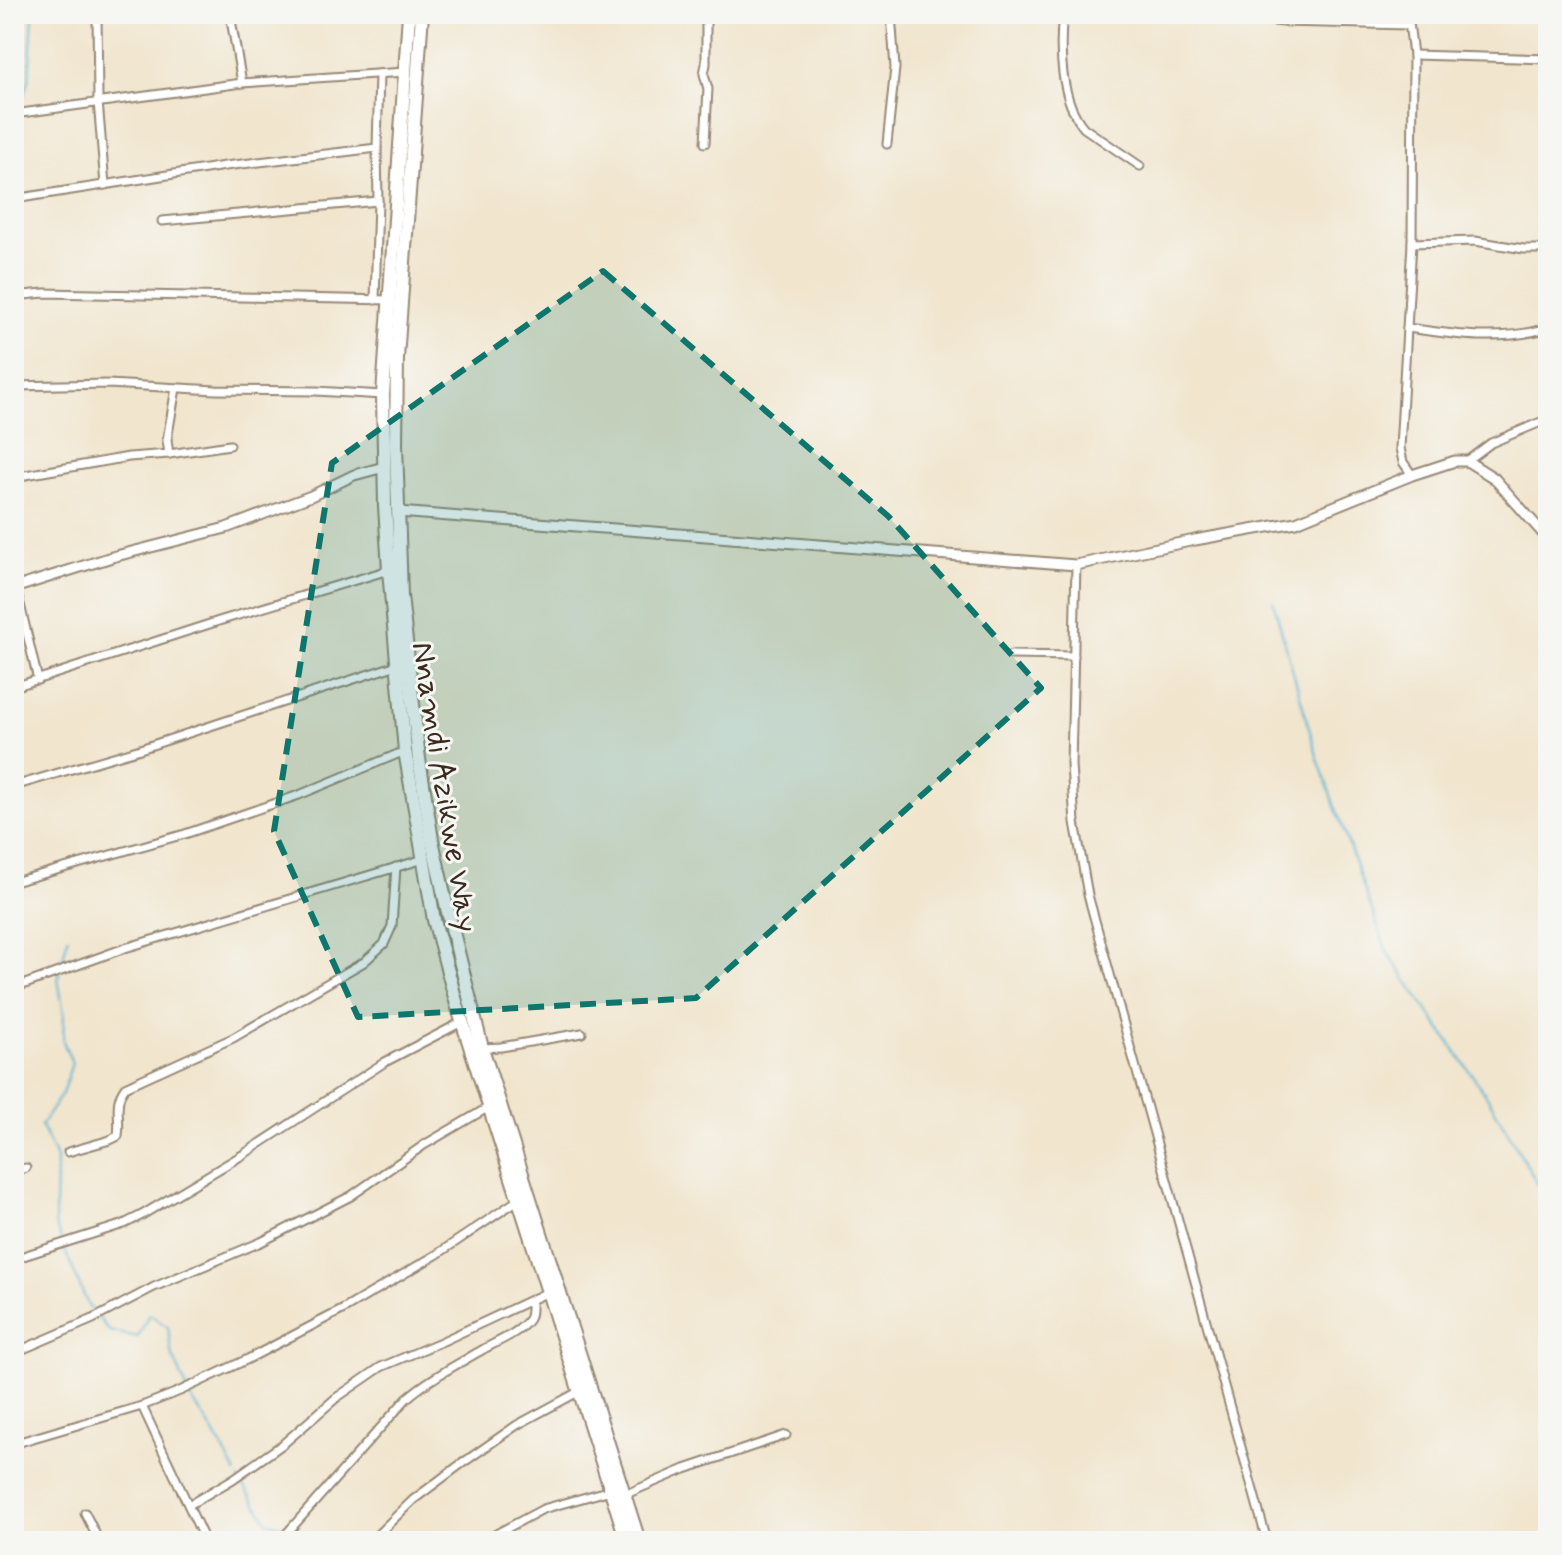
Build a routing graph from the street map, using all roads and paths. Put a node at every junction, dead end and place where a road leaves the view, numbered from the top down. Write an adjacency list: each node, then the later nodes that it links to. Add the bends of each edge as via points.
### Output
1 (97, 14): 16 (street)
2 (230, 14): 15 (street)
3 (409, 14): 13 (highway, Nnamdi Azikwe Way)
4 (422, 14): 43 (highway, Nnamdi Azikwe Way, via 397,358)
5 (706, 14): 18 (street)
6 (891, 14): 19 (street, via 895,68)
7 (1063, 14): 21 (street, via 1065,85 1078,121)
8 (1215, 14): 10 (street, via 1283,22)
9 (1408, 14): 10 (street)
10 (1408, 25): 11 (street)
11 (1413, 55): 12 (street); 26 (street)
12 (1548, 59)
13 (405, 72): 14 (street); 30 (highway, Nnamdi Azikwe Way)
14 (379, 74): 15 (street); 20 (street)
15 (242, 83): 16 (street)
16 (98, 101): 17 (street); 22 (street)
17 (18, 114)
18 (705, 143)
19 (887, 144)
20 (377, 148): 22 (street); 24 (street)
21 (1140, 166)
22 (105, 185): 23 (street)
23 (14, 199)
24 (378, 201): 25 (street); 29 (street)
25 (162, 221)
26 (1412, 243): 27 (street, via 1475,241); 31 (street)
27 (1548, 249)
28 (14, 296): 29 (street)
29 (375, 300): 30 (street)
30 (390, 300): 35 (highway, Nnamdi Azikwe Way)
31 (1407, 328): 32 (street, via 1496,337); 41 (street, via 1400,448)
32 (1548, 328)
33 (14, 386): 34 (street)
34 (176, 388): 35 (street); 38 (street)
35 (383, 395): 40 (highway, Nnamdi Azikwe Way)
36 (1548, 419): 39 (street, via 1491,443)
37 (230, 445): 38 (street)
38 (169, 454): 42 (street)
39 (1467, 461): 41 (street); 44 (street, via 1494,478)
40 (384, 467): 46 (highway, Nnamdi Azikwe Way); 47 (street, via 226,528)
41 (1412, 475): 45 (street, via 1296,522)
42 (14, 477)
43 (398, 512): 45 (street); 61 (highway, Nnamdi Azikwe Way, via 401,596 419,759 432,840)
44 (1548, 539)
45 (1076, 565): 49 (street)
46 (389, 570): 50 (highway, Nnamdi Azikwe Way); 51 (street)
47 (15, 585): 51 (street)
48 (1011, 655): 49 (street)
49 (1074, 656): 86 (street, via 1071,765 1088,895)
50 (397, 665): 53 (highway, Nnamdi Azikwe Way); 54 (street)
51 (38, 680): 52 (street)
52 (14, 687)
53 (405, 751): 55 (highway, Nnamdi Azikwe Way); 57 (street, via 185,834)
54 (14, 786)
55 (424, 859): 56 (street); 59 (highway, Nnamdi Azikwe Way, via 434,920)
56 (396, 867): 58 (street, via 125,948); 63 (street, via 392,926 384,944 364,962 233,1038 125,1087 117,1103 118,1136)
57 (14, 882)
58 (14, 988)
59 (463, 1022): 62 (highway, Nnamdi Azikwe Way); 67 (street, via 385,1062 142,1215)
60 (582, 1033): 61 (street)
61 (482, 1048): 76 (highway, Nnamdi Azikwe Way)
62 (489, 1107): 66 (highway, Nnamdi Azikwe Way); 70 (street, via 351,1196)
63 (68, 1152)
64 (26, 1168): 65 (street)
65 (14, 1171)
66 (518, 1200): 68 (highway, Nnamdi Azikwe Way); 72 (street, via 344,1309)
67 (14, 1259)
68 (548, 1292): 69 (street); 71 (highway, Nnamdi Azikwe Way)
69 (531, 1300): 77 (street, via 381,1367 283,1444); 81 (street, via 528,1321 519,1329 407,1398)
70 (14, 1353)
71 (580, 1391): 75 (highway, Nnamdi Azikwe Way); 82 (street, via 517,1425 457,1467)
72 (142, 1406): 74 (street); 77 (street)
73 (786, 1435): 76 (street)
74 (14, 1445)
75 (611, 1490): 83 (street, via 543,1509); 84 (highway, Nnamdi Azikwe Way)
76 (624, 1495): 85 (highway, Nnamdi Azikwe Way)
77 (189, 1505): 80 (street)
78 (85, 1513): 79 (street)
79 (99, 1541)
80 (205, 1541)
81 (280, 1541)
82 (371, 1541)
83 (483, 1541)
84 (627, 1541)
85 (639, 1541)
86 (1267, 1541)

